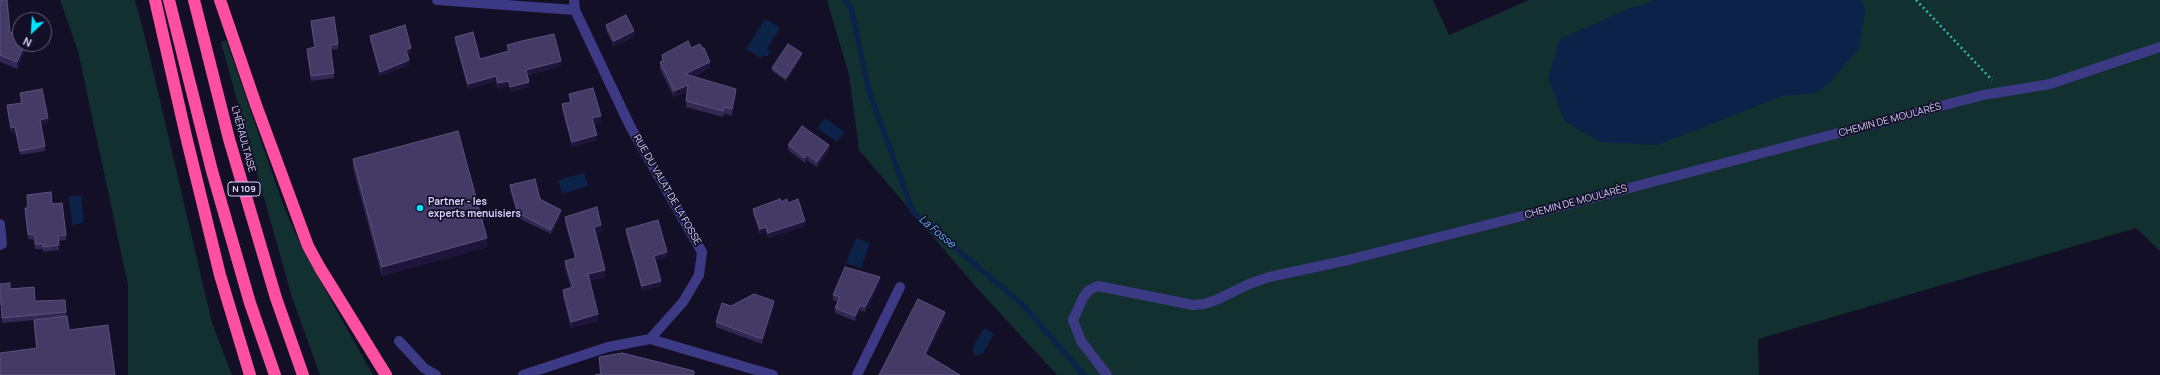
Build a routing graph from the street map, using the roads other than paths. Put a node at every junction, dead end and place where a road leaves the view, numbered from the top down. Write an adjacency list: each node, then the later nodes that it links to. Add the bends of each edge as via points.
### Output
1 (155, 0): 13 (highway, via 216,260)
2 (169, 0): 14 (highway, N 109, via 212,171 250,303)
3 (194, 0): 15 (highway, L'HÉRAULTAISE / N 109, via 229,139 276,298)
4 (220, 0): 16 (highway, via 308,246)
5 (437, 0): 6 (street)
6 (575, 5): 11 (street, RUE DU VALAT DE LA FOSSE, via 630,126 702,252 699,275 683,302)
7 (2160, 47): 21 (street, CHEMIN DE MOULARÈS, via 2050,84 1999,92 1518,217 1269,277 1204,304 1193,305 1098,286 1089,290 1083,298 1073,320 1081,341)
8 (0, 224): 9 (street)
9 (0, 245)
10 (900, 287): 20 (street)
11 (650, 339): 18 (street, via 608,347); 19 (street)
12 (399, 341): 17 (street, via 424,368)
13 (250, 375)
14 (274, 375)
15 (302, 375)
16 (386, 375)
17 (436, 375)
18 (524, 375)
19 (773, 375)
20 (857, 375)
21 (1107, 375)

